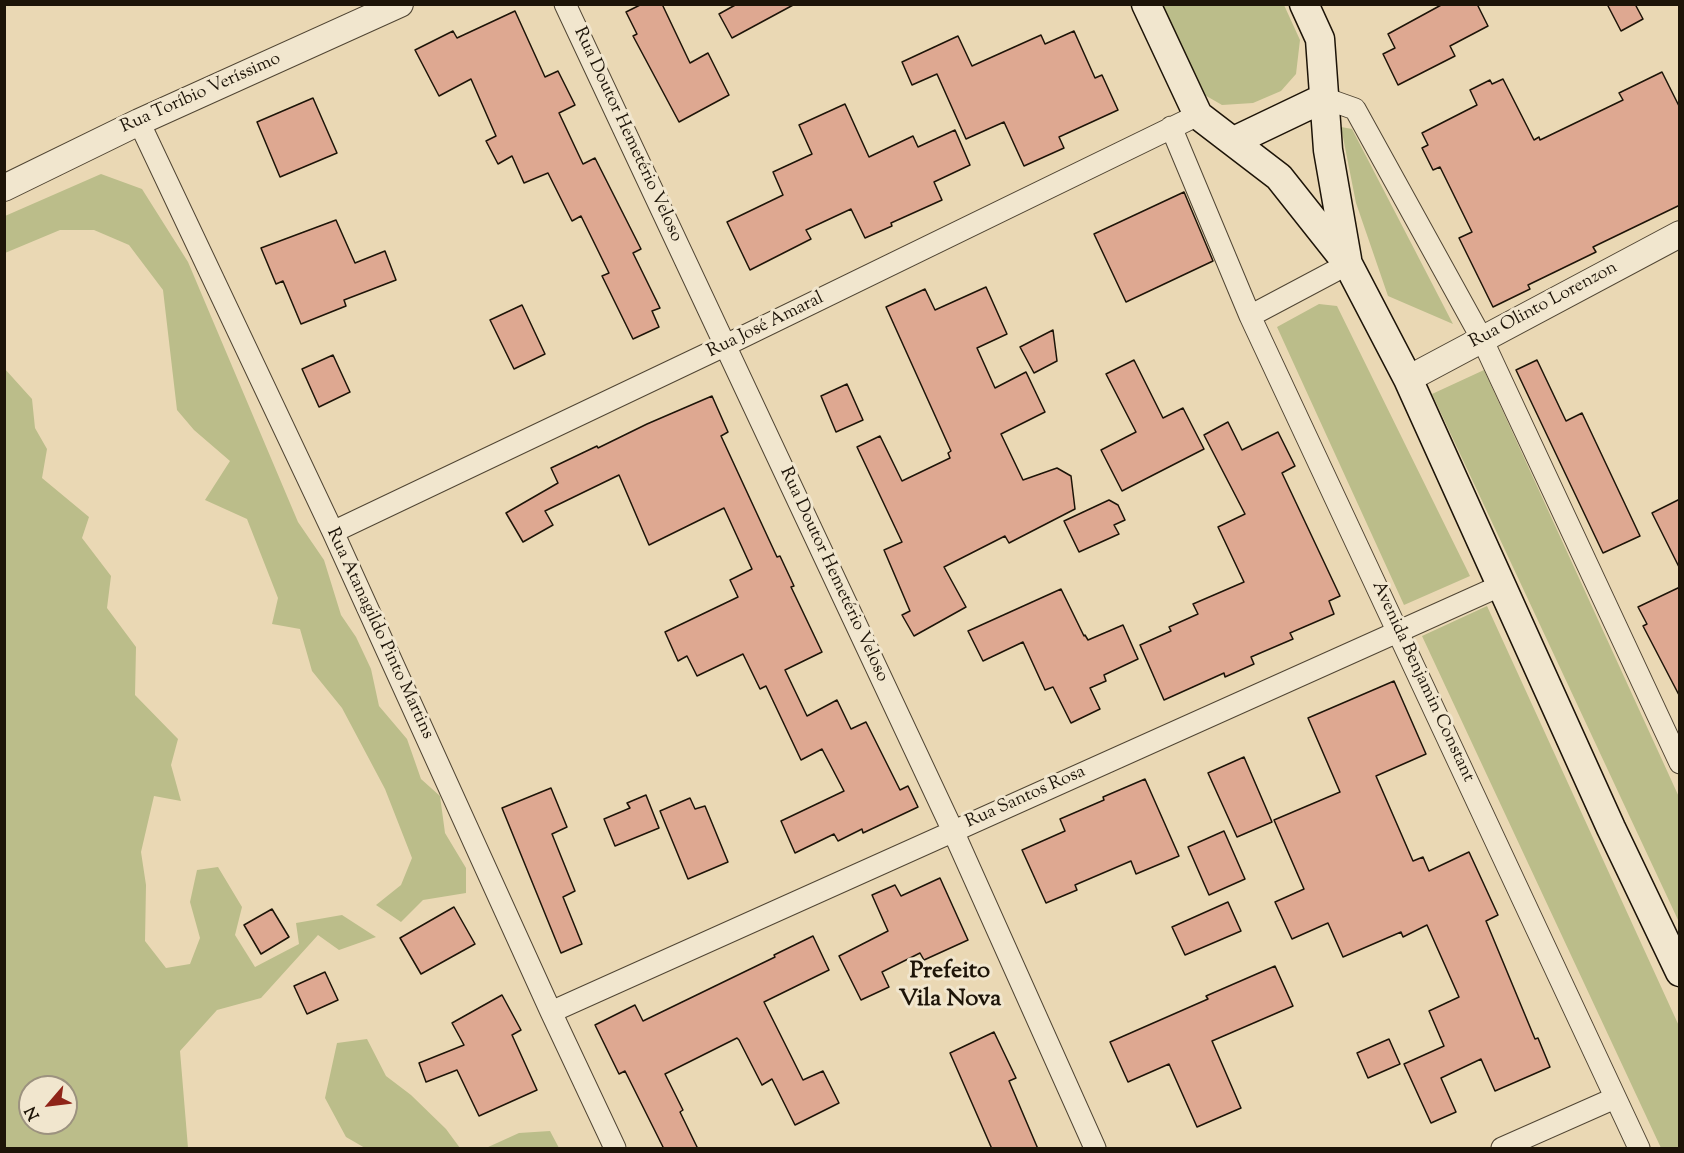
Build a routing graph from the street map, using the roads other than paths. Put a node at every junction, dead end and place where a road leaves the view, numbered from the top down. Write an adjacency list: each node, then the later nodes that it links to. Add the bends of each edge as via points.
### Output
1 (400, 4): 7 (street, Rua Toríbio Veríssimo)
2 (565, 4): 15 (street, Rua Doutor Hemetério Veloso)
3 (1146, 4): 6 (main road)
4 (1304, 4): 5 (main road, via 1320,39)
5 (1324, 98): 9 (main road); 12 (main road, via 1328,150); 14 (street, via 1355,109)
6 (1198, 114): 8 (street, Rua José Amaral); 9 (main road)
7 (139, 122): 10 (street, Rua Toríbio Veríssimo); 17 (street, Rua Atanagildo Pinto Martins)
8 (1171, 128): 13 (street, Avenida Benjamin Constant); 15 (street, Rua José Amaral)
9 (1234, 141): 12 (main road, via 1279,177)
10 (4, 188)
11 (1680, 234): 14 (street, Rua Olinto Lorenzon)
12 (1348, 264): 13 (street); 16 (main road)
13 (1250, 315): 19 (street, Avenida Benjamin Constant)
14 (1482, 339): 16 (street, Rua Olinto Lorenzon); 20 (street)
15 (726, 345): 17 (street, Rua José Amaral); 21 (street, Rua Doutor Hemetério Veloso)
16 (1408, 379): 18 (main road)
17 (333, 532): 23 (street, Rua Atanagildo Pinto Martins)
18 (1502, 585): 19 (street, Rua Santos Rosa); 22 (main road)
19 (1398, 631): 21 (street, Rua Santos Rosa); 24 (street, Avenida Benjamin Constant)
20 (1680, 763)
21 (953, 831): 23 (street, Rua Santos Rosa); 26 (street, Rua Doutor Hemetério Veloso)
22 (1680, 972)
23 (551, 1012): 25 (street, Rua Atanagildo Pinto Martins)
24 (1615, 1098): 27 (street); 28 (street, Avenida Benjamin Constant)
25 (615, 1149)
26 (1095, 1149)
27 (1502, 1149)
28 (1639, 1149)

